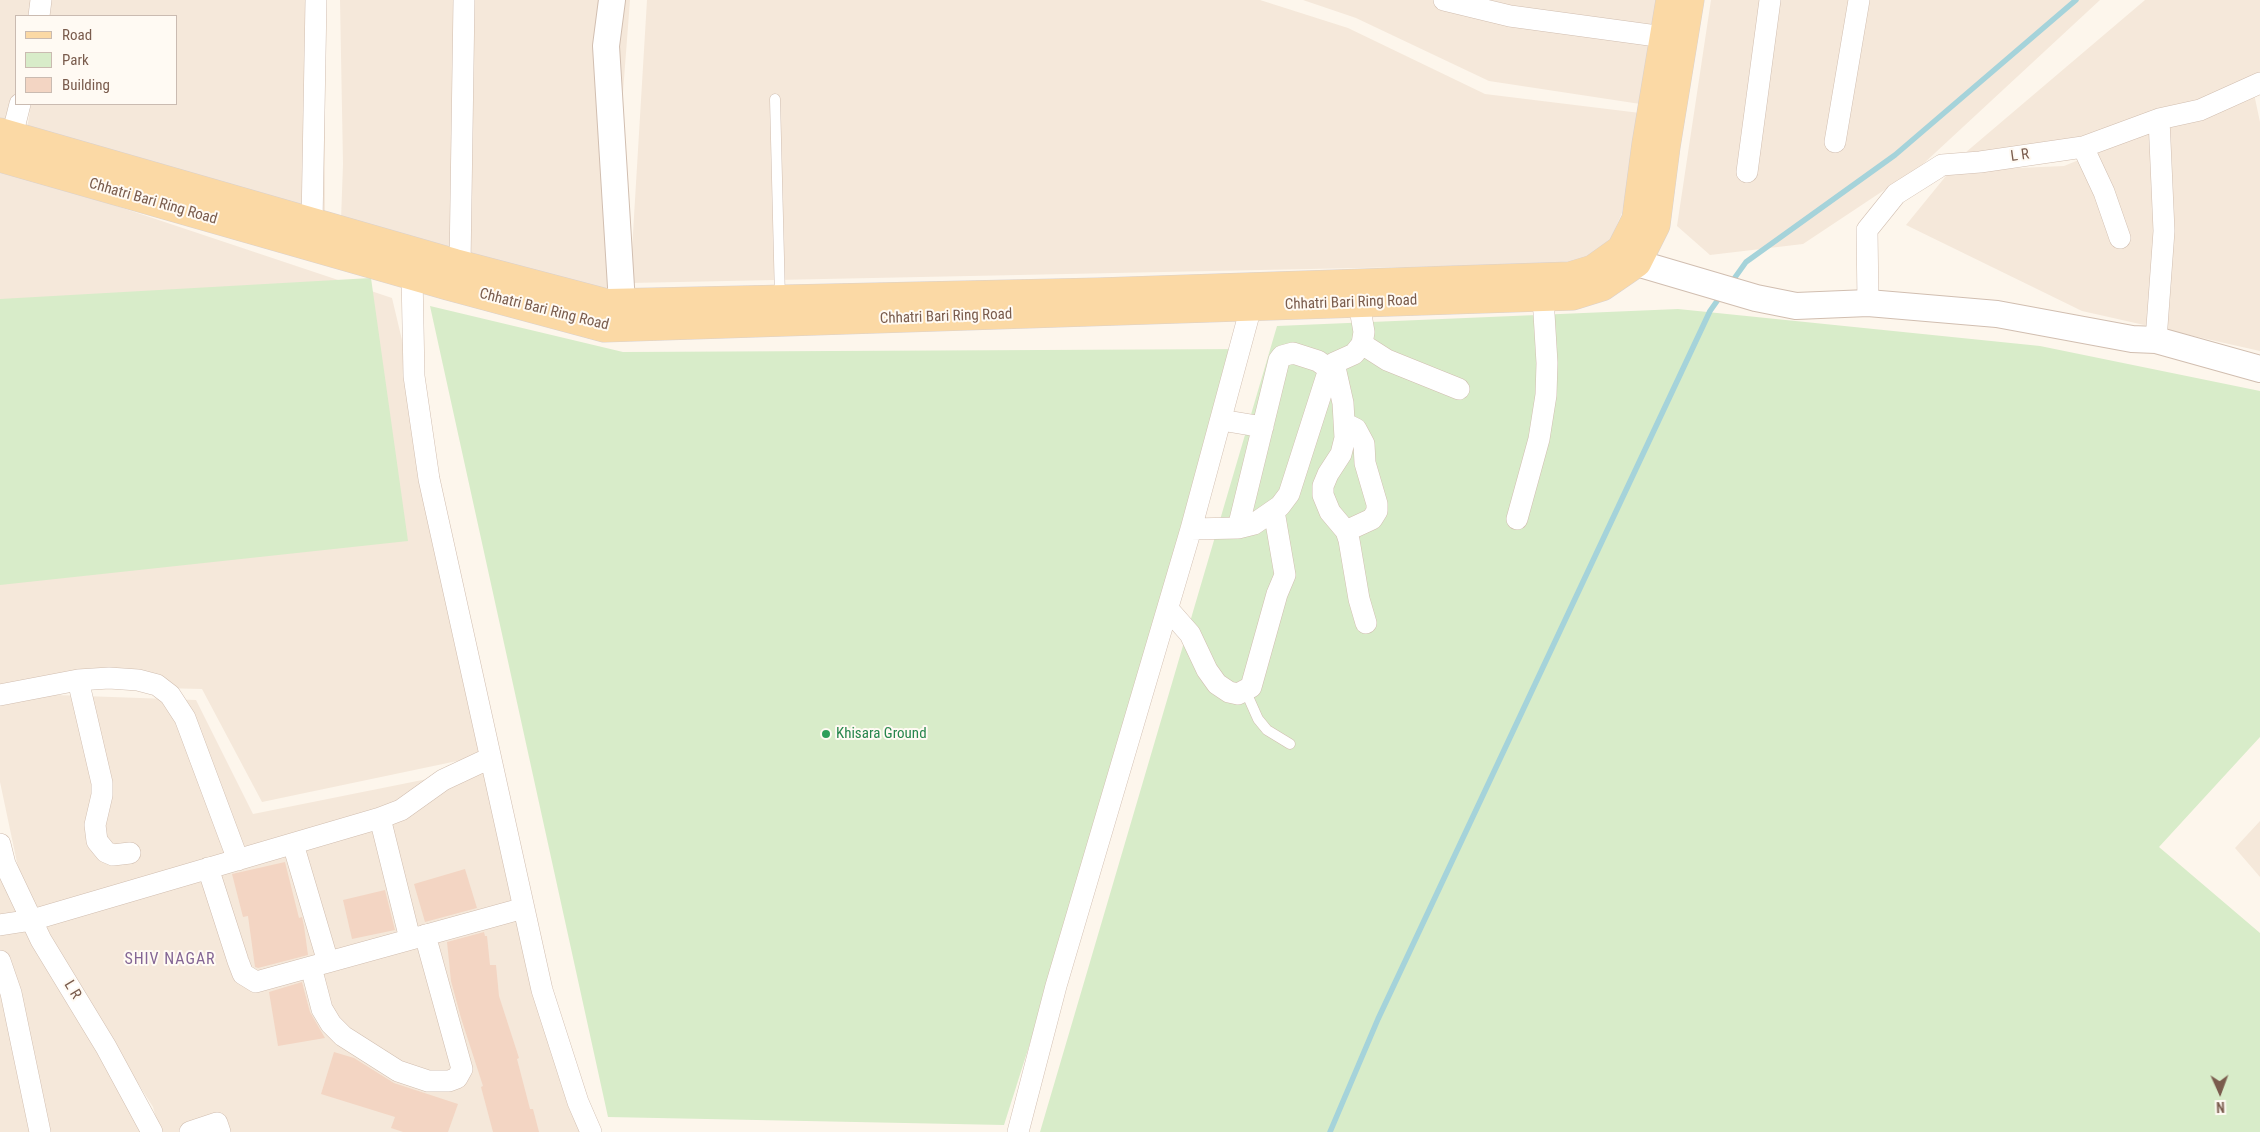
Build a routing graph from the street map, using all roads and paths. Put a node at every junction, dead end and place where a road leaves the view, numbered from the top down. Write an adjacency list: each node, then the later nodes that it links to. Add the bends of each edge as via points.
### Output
1 (41, 0): 10 (street)
2 (316, 0): 20 (street)
3 (464, 0): 23 (street)
4 (612, 0): 27 (street, via 606,46)
5 (1444, 0): 11 (street, via 1510,16)
6 (1670, 0): 11 (main road, Chhatri Bari Ring Road)
7 (1690, 0): 22 (main road, Chhatri Bari Ring Road, via 1656,225)
8 (1770, 0): 19 (street)
9 (1859, 0): 17 (street)
10 (39, 15)
11 (1664, 37): 26 (main road, Chhatri Bari Ring Road, via 1636,219 1621,249 1594,269 1570,276)
12 (2257, 89): 15 (street, L R, via 2200,110)
13 (775, 99): 26 (lane)
14 (20, 105): 16 (street)
15 (2159, 119): 18 (street, L R); 31 (street, via 2164,231)
16 (4, 142): 20 (main road, Chhatri Bari Ring Road); 24 (main road, Chhatri Bari Ring Road)
17 (1835, 142)
18 (2083, 147): 21 (street, via 2104,192); 29 (street, L R, via 1942,165 1896,194 1867,230)
19 (1747, 172)
20 (312, 223): 23 (main road, Chhatri Bari Ring Road)
21 (2120, 238)
22 (1636, 263): 25 (main road, Chhatri Bari Ring Road, via 1602,287 1573,296); 29 (street, via 1756,298 1796,306)
23 (460, 264): 27 (main road, Chhatri Bari Ring Road, via 607,303)
24 (412, 275): 30 (main road, Chhatri Bari Ring Road, via 604,328); 50 (street, via 414,376 429,479)
25 (1543, 297): 28 (main road, Chhatri Bari Ring Road); 40 (street, via 1546,395)
26 (780, 300): 27 (main road, Chhatri Bari Ring Road)
27 (622, 303)
28 (1359, 303): 30 (main road, Chhatri Bari Ring Road); 32 (street, via 1364,332)
29 (1868, 303): 31 (street, via 1997,314 2132,339)
30 (1252, 307): 36 (street)
31 (2156, 340): 34 (street)
32 (1362, 344): 33 (street, via 1354,354); 35 (street, via 1387,360)
33 (1332, 366): 37 (street); 38 (street, via 1293,352 1282,356 1273,377); 39 (street, via 1289,494)
34 (2260, 369)
35 (1459, 389)
36 (1221, 420): 38 (street); 42 (street)
37 (1346, 424): 43 (street, via 1341,454 1323,486 1330,512); 43 (street, via 1356,430 1364,444 1367,472 1377,504 1372,519)
38 (1263, 427): 41 (street)
39 (1274, 512): 41 (street, via 1254,524); 47 (street, via 1285,575 1254,680)
40 (1517, 519)
41 (1238, 528): 42 (street)
42 (1191, 529): 44 (street)
43 (1346, 531): 45 (street)
44 (1168, 609): 47 (street, via 1190,634 1217,684 1229,692); 68 (street, via 1056,986)
45 (1366, 623)
46 (78, 680): 48 (street); 54 (street, via 102,783 95,825 97,841 113,856); 55 (street, via 138,680 157,685 170,695 184,718)
47 (1246, 692): 49 (lane, via 1255,714 1267,730)
48 (0, 695)
49 (1290, 744)
50 (490, 758): 51 (street, via 443,780 401,810); 57 (street)
51 (380, 818): 53 (street); 60 (street)
52 (0, 844): 58 (street, L R, via 5,864)
53 (293, 844): 55 (street); 62 (street)
54 (130, 853)
55 (238, 860): 56 (street)
56 (208, 868): 58 (street); 62 (street, via 238,961 247,978 263,981)
57 (524, 908): 60 (street); 67 (street, via 542,990 578,1102)
58 (32, 920): 59 (street); 64 (street, L R)
59 (0, 925)
60 (417, 937): 62 (street); 62 (street, via 462,1069 457,1078 449,1081 428,1081 398,1071 343,1036 322,1009)
61 (0, 961): 63 (street, via 11,993)
62 (319, 964)
63 (40, 1132)
64 (152, 1132)
65 (190, 1132): 66 (street, via 217,1123)
66 (220, 1132)
67 (592, 1132)
68 (1018, 1132)

